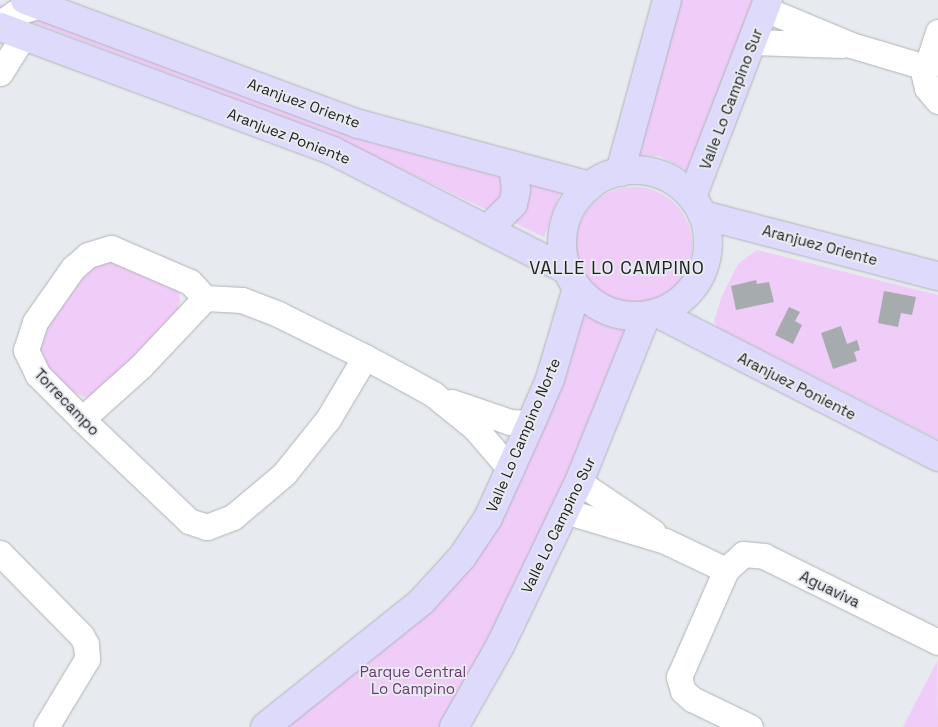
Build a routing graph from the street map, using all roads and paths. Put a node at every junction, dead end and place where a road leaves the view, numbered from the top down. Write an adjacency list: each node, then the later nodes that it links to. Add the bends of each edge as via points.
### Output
1 (663, 2): 12 (street)
2 (32, 3): 4 (street, via 15,13); 11 (street, Aranjuez Oriente, via 333,115)
3 (767, 5): 6 (street, Valle Lo Campino Sur); 7 (street)
4 (8, 28): 9 (street); 15 (street, Aranjuez Poniente, via 333,151)
5 (938, 32): 8 (street)
6 (753, 42): 7 (street); 14 (street, Valle Lo Campino Sur)
7 (851, 45): 8 (street)
8 (925, 68): 10 (street, via 927,88)
9 (0, 73)
10 (938, 101)
11 (512, 165): 13 (street, Aranjuez Oriente); 15 (street, via 516,190 513,204)
12 (620, 172): 13 (street); 14 (street, via 636,170 660,175 681,186)
13 (590, 186): 17 (street, via 571,210 565,224 563,255)
14 (697, 206): 16 (street, Aranjuez Oriente); 19 (street, via 708,248 698,282 674,306)
15 (490, 228): 17 (street, Aranjuez Poniente)
16 (938, 276)
17 (572, 279): 19 (street, via 588,299 615,314); 23 (street, Valle Lo Campino Norte, via 550,379)
18 (205, 298): 20 (street, via 254,303); 22 (street, via 141,366); 22 (street, Torrecampo, via 190,282 111,248 88,255 73,268 35,322 26,350 38,375)
19 (652, 314): 24 (street, Aranjuez Poniente); 26 (street, Valle Lo Campino Sur)
20 (365, 356): 21 (street); 22 (street, Torrecampo, via 328,419 284,474 247,507 213,527 189,522)
21 (433, 394): 23 (street, via 501,419); 25 (street, via 485,438)
22 (82, 419)
23 (532, 423): 25 (street, Valle Lo Campino Norte)
24 (938, 457)
25 (511, 470): 33 (street, Valle Lo Campino Norte, via 488,518 444,580 376,640)
26 (579, 482): 27 (street, Valle Lo Campino Sur); 28 (street)
27 (565, 511): 28 (street); 34 (street, Valle Lo Campino Sur, via 500,646)
28 (665, 541): 30 (street)
29 (0, 553): 32 (street, via 81,635 86,644 87,659)
30 (726, 570): 31 (street, Aguaviva, via 742,554 764,556); 35 (street, Aguaviva, via 681,669 680,686 692,700)
31 (938, 642)
32 (46, 727)
33 (265, 727)
34 (454, 727)
35 (750, 727)

